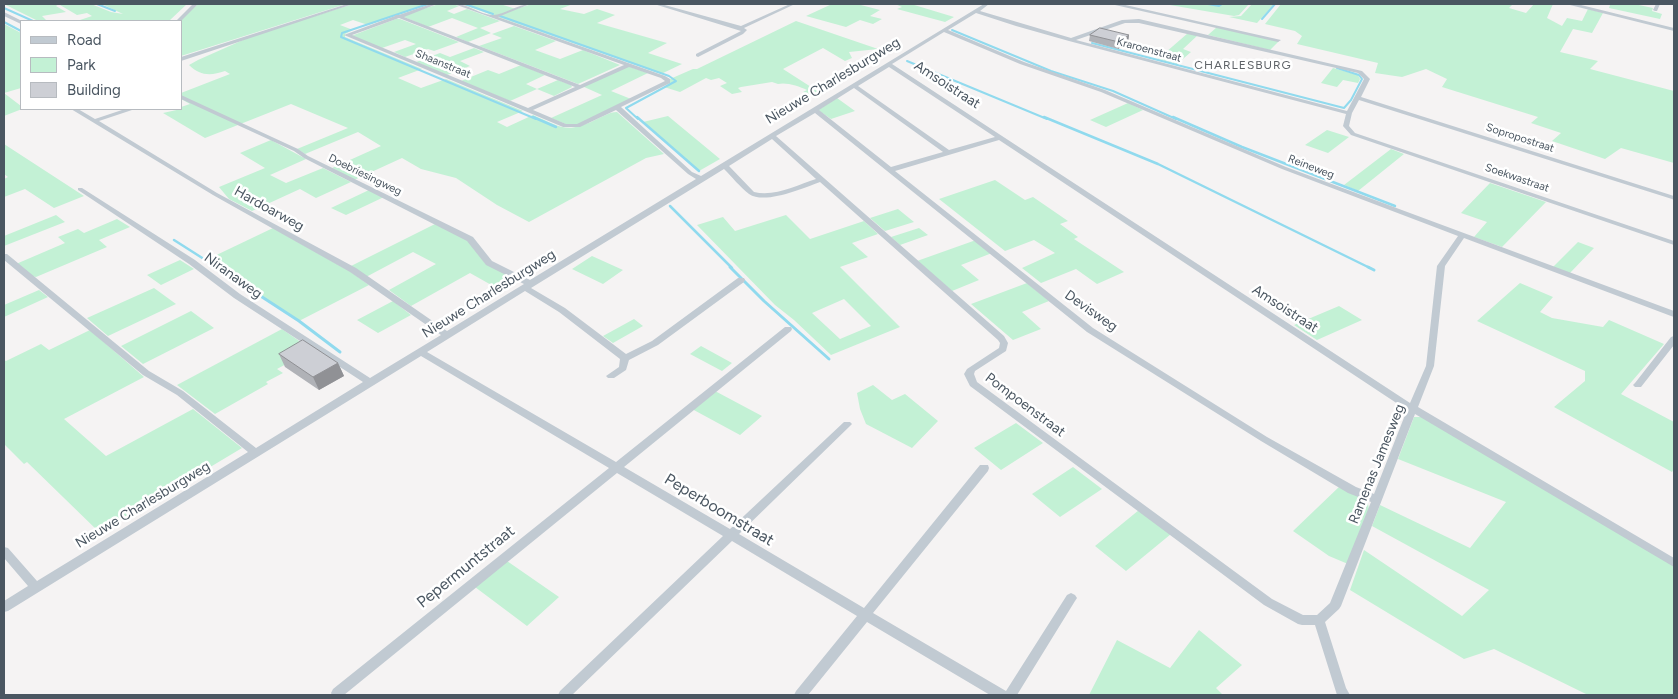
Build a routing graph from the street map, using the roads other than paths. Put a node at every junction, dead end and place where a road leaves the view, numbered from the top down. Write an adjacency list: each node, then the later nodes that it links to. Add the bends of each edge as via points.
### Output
1 (196, 4): 17 (street)
2 (351, 4): 25 (street)
3 (435, 4): 15 (street, Shaanstraat)
4 (456, 4): 16 (street)
5 (528, 4): 16 (street)
6 (656, 4): 19 (street)
7 (792, 4): 19 (street)
8 (1115, 4): 23 (street)
9 (1572, 4): 12 (street)
10 (1658, 4): 13 (street)
11 (982, 6): 20 (street, Nieuwe Charlesburgweg); 22 (street, Kraroenstraat, via 1001,20)
12 (1590, 6): 21 (street)
13 (1656, 10)
14 (4, 14): 18 (street)
15 (398, 16): 29 (street); 36 (street, Shaanstraat, via 346,35)
16 (493, 17): 27 (street)
17 (179, 20)
18 (20, 22)
19 (741, 28): 24 (street, via 744,30 741,33)
20 (943, 30): 26 (street, Nieuwe Charlesburgweg); 48 (street, Reineweg, via 1022,63 1103,91 1284,168)
21 (1674, 30)
22 (1071, 40): 31 (street, via 1124,21 1139,21 1360,72 1367,79); 37 (street, Kraroenstraat)
23 (1278, 40)
24 (698, 55)
25 (182, 59)
26 (888, 64): 28 (street, Nieuwe Charlesburgweg); 40 (street, Amsoistraat)
27 (629, 65): 29 (street); 32 (street, Shaanstraat, via 668,82)
28 (853, 85): 33 (street, Nieuwe Charlesburgweg); 41 (street)
29 (580, 87): 36 (street)
30 (182, 96): 52 (street, Doebriesingweg, via 296,150 470,239 489,263)
31 (1360, 98): 37 (street); 47 (street, Sopropostraat)
32 (618, 108): 36 (street, Shaanstraat, via 573,127); 44 (street, via 690,173)
33 (814, 109): 39 (street, Nieuwe Charlesburgweg); 43 (street, Devisweg)
34 (76, 110): 38 (street, Hardoarweg)
35 (127, 110): 38 (street)
36 (528, 110)
37 (1348, 113): 49 (street, Soekwastraat, via 1346,126 1353,134)
38 (94, 121): 55 (street, Hardoarweg, via 214,194 353,270)
39 (771, 135): 42 (street, Nieuwe Charlesburgweg); 45 (street, Pompoenstraat)
40 (1001, 137): 41 (street); 62 (street, Amsoistraat)
41 (948, 153): 43 (street)
42 (724, 165): 44 (street, Nieuwe Charlesburgweg); 45 (street, via 757,195 770,195)
43 (890, 170): 67 (street, Devisweg, via 1090,330 1264,439 1352,490)
44 (701, 179): 52 (street, Nieuwe Charlesburgweg)
45 (822, 179): 75 (street, Pompoenstraat, via 1001,338 1003,349 971,369 969,374 973,384 1268,602 1302,620)
46 (80, 189): 60 (street, Niranaweg, via 192,262 236,296)
47 (1674, 198)
48 (1462, 235): 53 (street, Reineweg); 62 (street, Ramenas Jamesweg, via 1441,266 1430,366)
49 (1674, 243)
50 (4, 256): 64 (street, via 146,373 180,393)
51 (741, 280): 58 (street, via 655,343)
52 (528, 286): 55 (street, Nieuwe Charlesburgweg); 58 (street, Doebriesingweg)
53 (1674, 314)
54 (788, 329): 65 (street, Pepermuntstraat)
55 (448, 336): 57 (street, Nieuwe Charlesburgweg)
56 (1674, 339): 61 (street)
57 (421, 352): 60 (street, Nieuwe Charlesburgweg); 65 (street, Peperboomstraat)
58 (625, 358): 59 (street, via 623,368)
59 (611, 376)
60 (371, 382): 64 (street, Nieuwe Charlesburgweg)
61 (1638, 385)
62 (1413, 409): 67 (street, Ramenas Jamesweg); 70 (street, Amsoistraat)
63 (847, 424): 68 (street)
64 (256, 453): 71 (street, Nieuwe Charlesburgweg)
65 (615, 467): 68 (street, Peperboomstraat); 76 (street, Pepermuntstraat)
66 (984, 468): 74 (street)
67 (1377, 500): 75 (street, Ramenas Jamesweg, via 1336,606)
68 (729, 535): 74 (street, Peperboomstraat); 77 (street)
69 (4, 551): 71 (street)
70 (1674, 563)
71 (36, 586): 73 (street, Nieuwe Charlesburgweg)
72 (1071, 598): 80 (street)
73 (4, 607)
74 (865, 616): 78 (street); 79 (street, Peperboomstraat)
75 (1319, 620): 81 (street, via 1340,691)
76 (336, 692)
77 (564, 695)
78 (800, 695)
79 (1001, 695)
80 (1010, 695)
81 (1344, 695)

